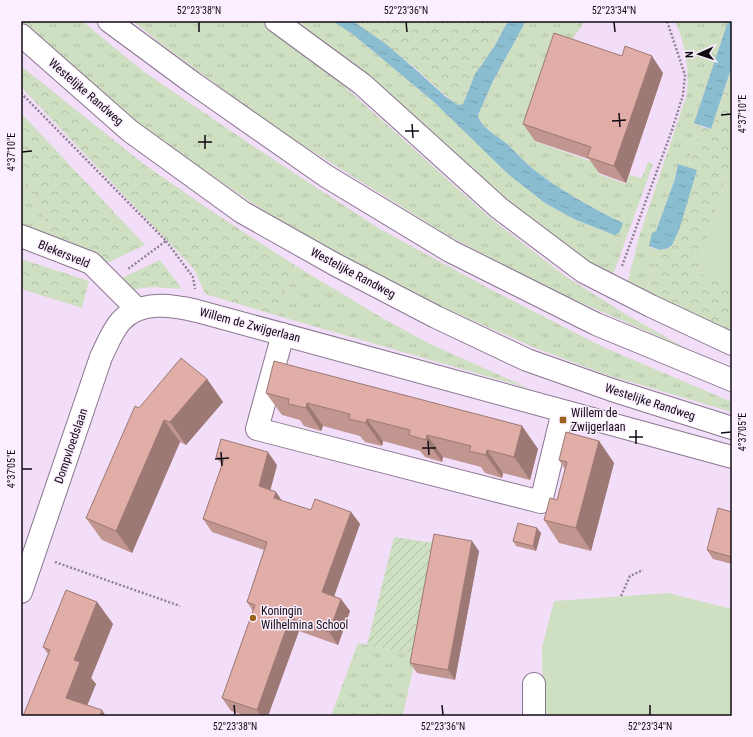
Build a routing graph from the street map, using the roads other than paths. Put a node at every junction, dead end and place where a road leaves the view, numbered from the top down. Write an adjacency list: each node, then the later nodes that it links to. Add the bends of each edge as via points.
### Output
1 (109, 21): 8 (street, via 193,84 326,176 450,251 596,324)
2 (276, 21): 7 (street, via 362,84 499,208 584,272)
3 (21, 35): 10 (street, Westelijke Randweg, via 130,131 242,212 336,265 436,317 528,360)
4 (21, 236): 5 (street, Blekersveld, via 91,263)
5 (137, 310): 6 (street, Willem de Zwijgerlaan, via 154,306 175,306); 12 (street, Dompvloedslaan, via 121,321 101,357)
6 (283, 334): 9 (street, Willem de Zwijgerlaan); 9 (street, via 257,429 540,502)
7 (732, 344)
8 (732, 380)
9 (563, 411): 11 (street, Willem de Zwijgerlaan)
10 (732, 428)
11 (732, 457)
12 (21, 592)
13 (534, 684): 14 (street)
14 (534, 716)

